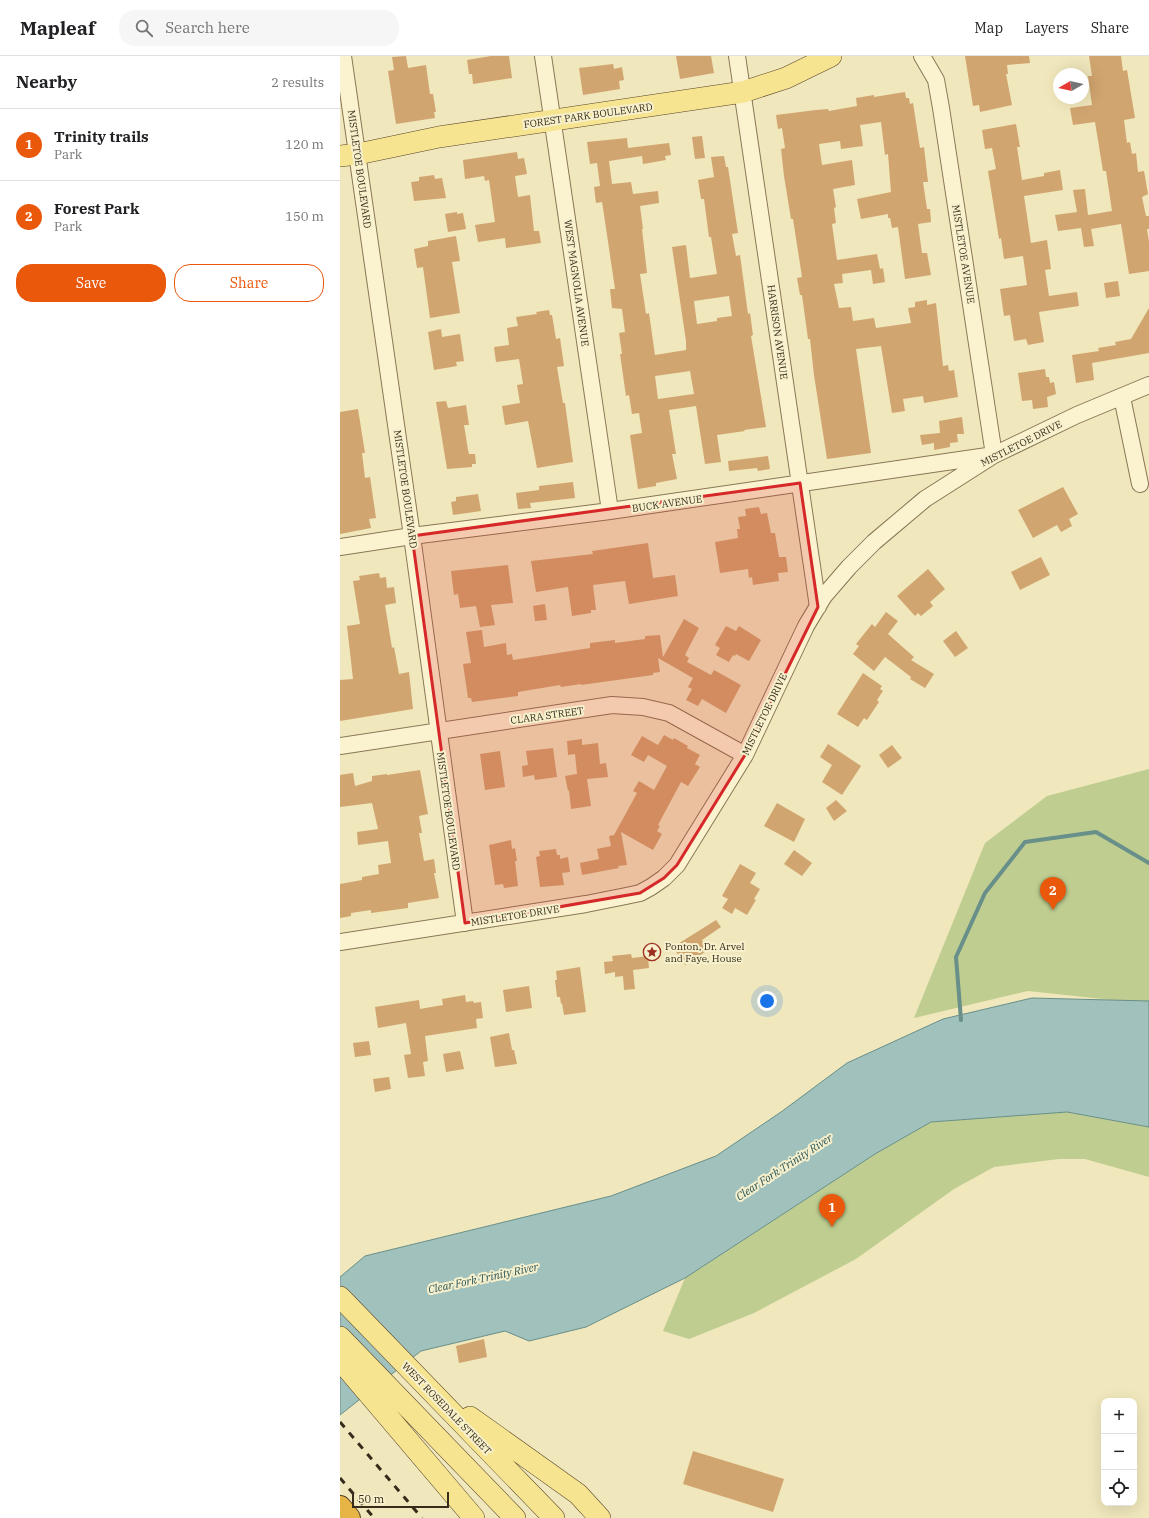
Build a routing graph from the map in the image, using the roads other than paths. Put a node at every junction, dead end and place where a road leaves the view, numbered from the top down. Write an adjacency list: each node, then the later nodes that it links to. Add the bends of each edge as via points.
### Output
1 (343, 56): 8 (street, MISTLETOE BOULEVARD)
2 (543, 56): 7 (street, WEST MAGNOLIA AVENUE)
3 (737, 56): 6 (street, HARRISON AVENUE)
4 (831, 56): 6 (main road, FOREST PARK BOULEVARD, via 786,78)
5 (922, 56): 11 (street, MISTLETOE AVENUE, via 936,80)
6 (743, 92): 7 (main road, FOREST PARK BOULEVARD); 12 (street, HARRISON AVENUE)
7 (553, 120): 8 (main road, FOREST PARK BOULEVARD, via 439,137); 14 (street, WEST MAGNOLIA AVENUE)
8 (349, 155): 15 (street, MISTLETOE BOULEVARD)
9 (1149, 385): 10 (street, MISTLETOE DRIVE)
10 (1122, 397): 11 (street, MISTLETOE DRIVE, via 1077,415); 13 (street)
11 (994, 455): 12 (street, BUCK AVENUE); 17 (street, MISTLETOE DRIVE, via 925,499 874,542 824,596)
12 (800, 483): 14 (street, BUCK AVENUE); 17 (street, HARRISON AVENUE)
13 (1140, 484)
14 (610, 511): 15 (street, BUCK AVENUE)
15 (412, 536): 16 (street, BUCK AVENUE); 18 (street, MISTLETOE BOULEVARD)
16 (340, 547)
17 (818, 607): 20 (street, MISTLETOE DRIVE, via 806,626)
18 (438, 731): 19 (street, CLARA STREET); 20 (street, CLARA STREET, via 612,706 643,707 669,713); 21 (street, MISTLETOE BOULEVARD)
19 (340, 746)
20 (745, 755): 21 (street, MISTLETOE DRIVE, via 677,865 651,887 640,893 586,904)
21 (465, 923): 22 (street, MISTLETOE DRIVE)
22 (340, 942)
23 (340, 1298): 26 (main road, WEST ROSEDALE STREET)
24 (340, 1337): 30 (main road)
25 (340, 1360): 29 (main road)
26 (430, 1388): 31 (main road, WEST ROSEDALE STREET); 32 (main road, via 578,1494)
27 (340, 1507): 28 (highway)
28 (349, 1518)
29 (474, 1518)
30 (515, 1518)
31 (554, 1518)
32 (600, 1518)

